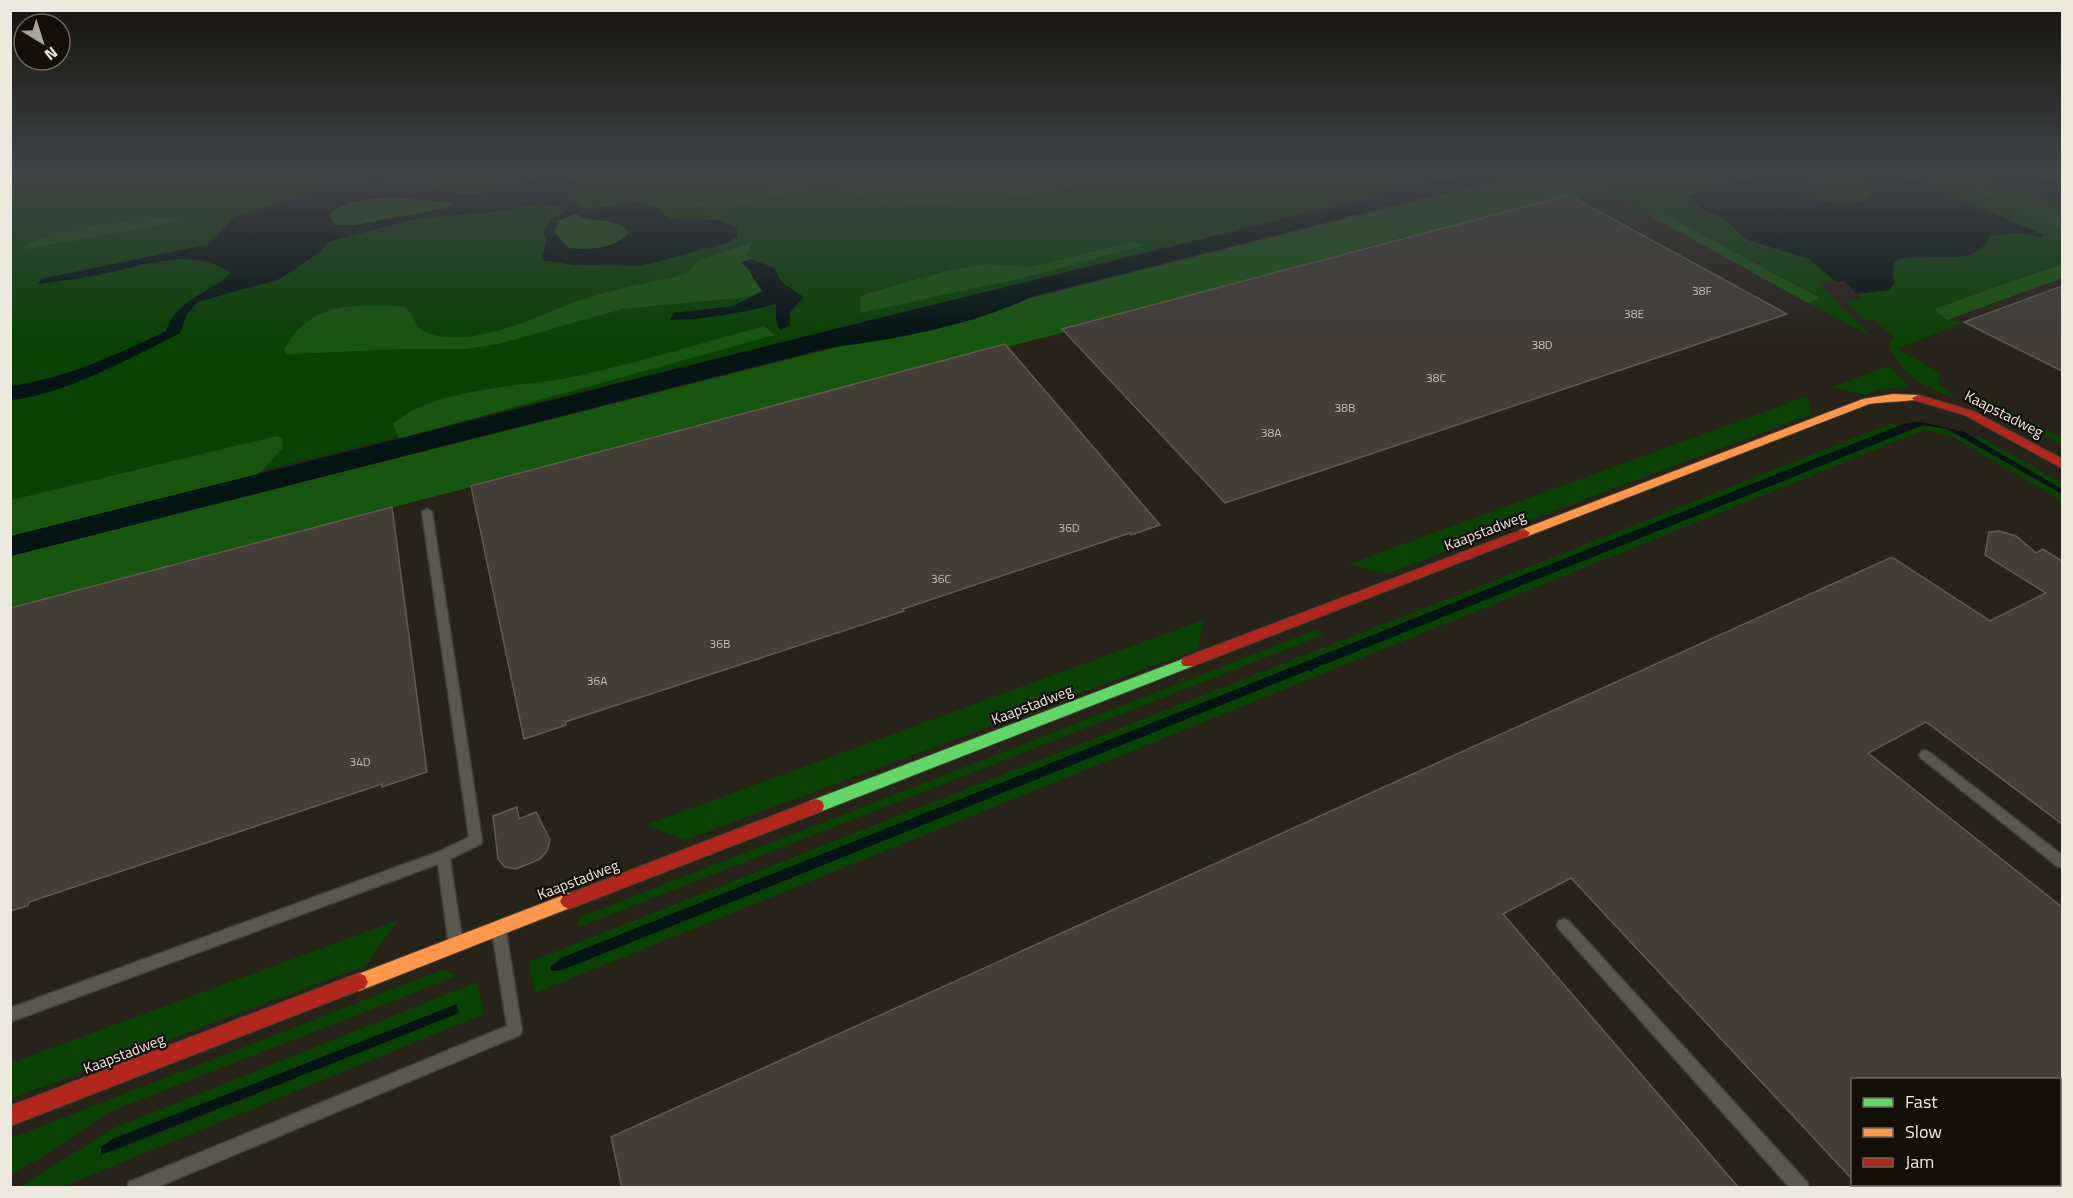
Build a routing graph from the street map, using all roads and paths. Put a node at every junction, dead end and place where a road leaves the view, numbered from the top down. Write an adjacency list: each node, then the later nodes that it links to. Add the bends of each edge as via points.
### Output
1 (2062, 464): 7 (street, Kaapstadweg, via 1977,417 1937,401 1897,396 1867,402)
2 (428, 512): 4 (lane, via 476,840)
3 (1925, 755): 5 (lane)
4 (444, 856): 8 (lane); 9 (lane)
5 (2062, 862)
6 (1564, 925): 12 (lane)
7 (499, 928): 8 (street, Kaapstadweg); 11 (lane, via 514,1030)
8 (456, 945): 10 (street, Kaapstadweg)
9 (10, 1015)
10 (10, 1116)
11 (135, 1188)
12 (1801, 1188)

